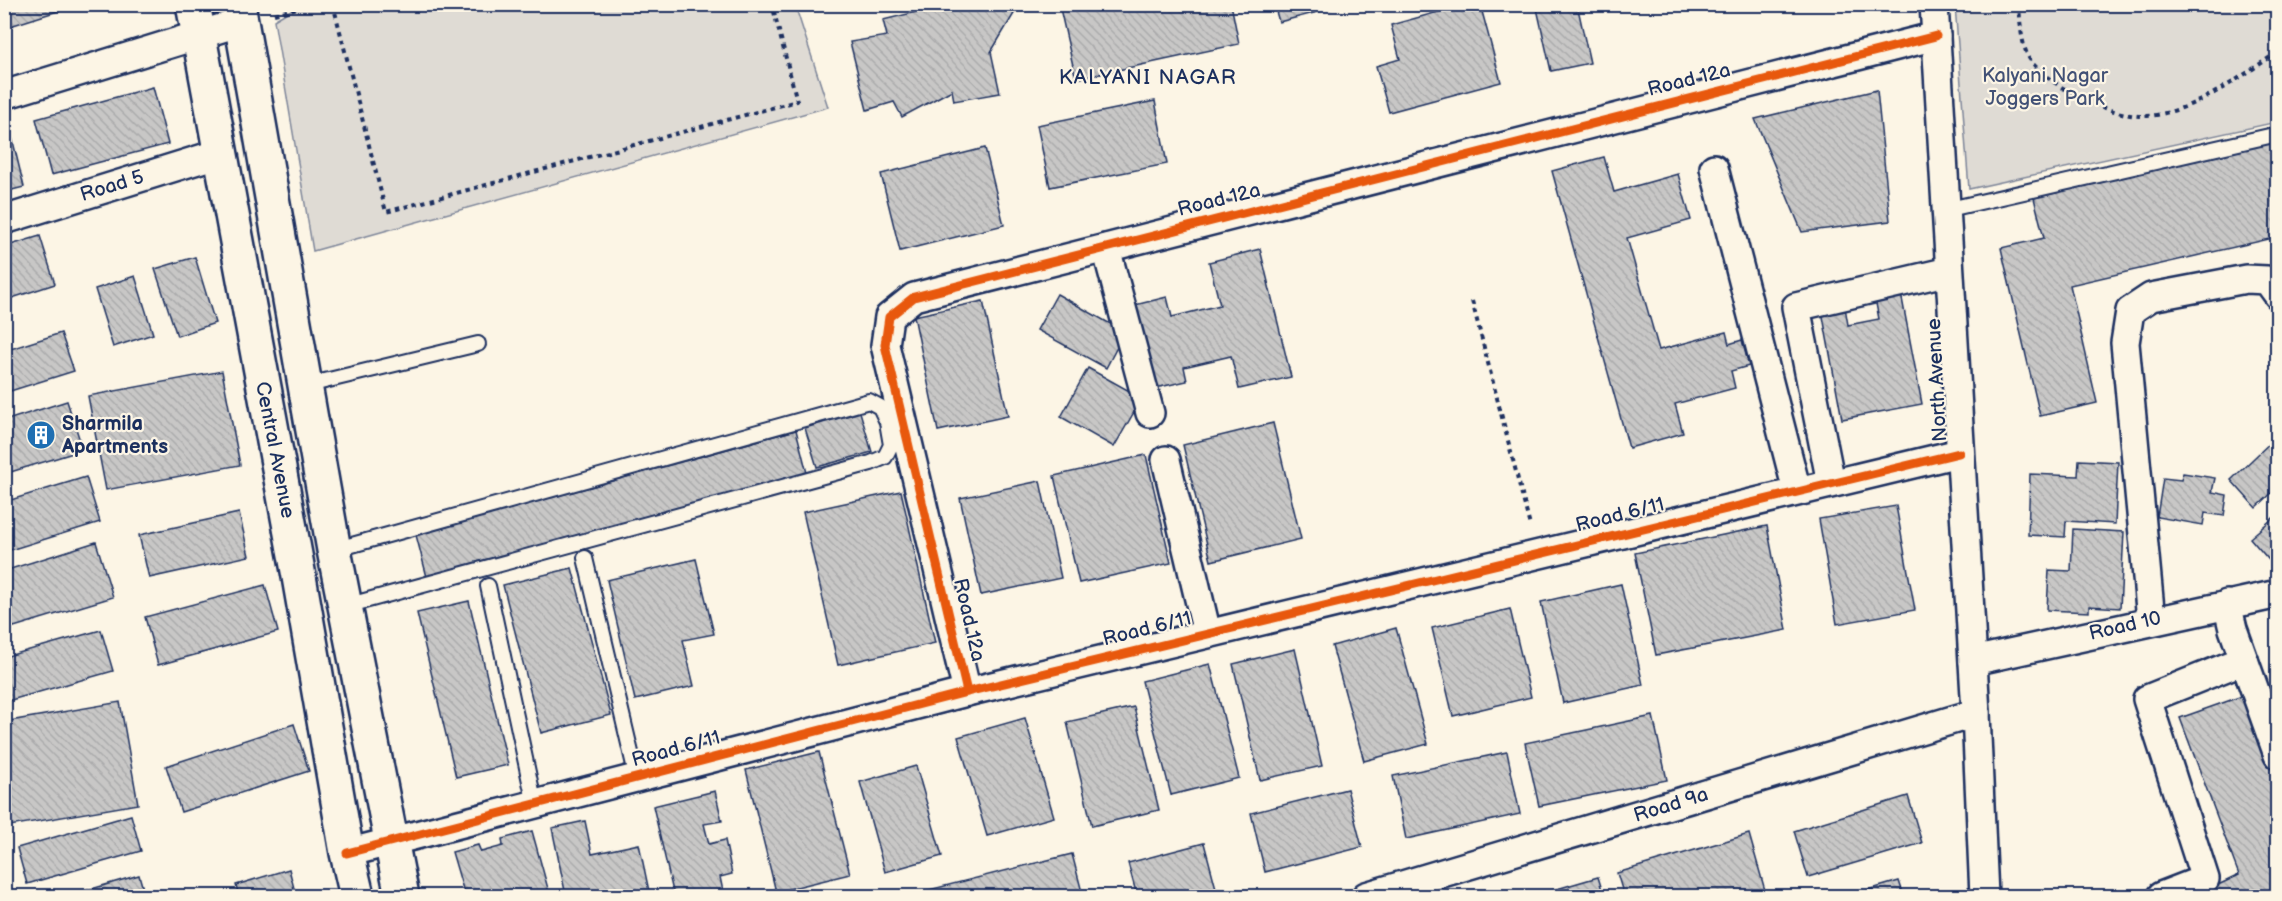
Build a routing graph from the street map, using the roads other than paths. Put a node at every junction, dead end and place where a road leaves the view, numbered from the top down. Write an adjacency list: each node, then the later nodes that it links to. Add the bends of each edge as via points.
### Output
1 (1934, 4): 4 (street, North Avenue)
2 (240, 13): 3 (street); 15 (street, Central Avenue)
3 (196, 19): 5 (street); 7 (street, Central Avenue)
4 (1936, 36): 9 (street, North Avenue); 11 (street, Road 12a)
5 (4, 95)
6 (2277, 134): 9 (lane)
7 (220, 153): 10 (street, Road 5); 37 (street, Central Avenue)
8 (1714, 168): 20 (street)
9 (1945, 210): 12 (street, North Avenue)
10 (4, 220)
11 (1106, 248): 16 (street); 31 (street, Road 12a, via 914,297 889,317 885,345)
12 (1949, 271): 17 (street, North Avenue); 19 (street, via 1796,307)
13 (2277, 295): 27 (street, via 2267,280 2246,279 2151,297 2130,311 2125,343)
14 (478, 344): 15 (lane)
15 (304, 386): 21 (street, Central Avenue)
16 (1150, 413)
17 (1959, 453): 19 (street, Road 6/11); 30 (street, North Avenue)
18 (1166, 460): 28 (street)
19 (1831, 483): 20 (street, Road 6/11)
20 (1797, 491): 28 (street, Road 6/11)
21 (334, 550): 26 (street, Central Avenue); 26 (lane, via 868,401 880,407 887,422 891,445 885,457 871,463)
22 (585, 558): 34 (lane)
23 (488, 586): 35 (lane)
24 (2277, 594): 25 (street, Road 10)
25 (2227, 604): 27 (street, Road 10); 29 (street)
26 (346, 606): 36 (street, Central Avenue)
27 (2151, 620): 30 (street, Road 10)
28 (1207, 633): 31 (street, Road 6/11)
29 (2244, 660): 33 (street); 43 (street, via 2147,699 2205,879)
30 (1973, 661): 32 (street, North Avenue)
31 (967, 692): 34 (street, Road 6/11)
32 (1976, 713): 38 (street, Road 9a); 42 (street, North Avenue)
33 (2277, 755)
34 (637, 778): 35 (street, Road 6/11)
35 (536, 805): 36 (street, Road 6/11)
36 (390, 843): 37 (street, Road 6/11); 40 (street, Central Avenue)
37 (347, 853): 39 (street, Central Avenue)
38 (1410, 890): 41 (street, Road 9a)
39 (357, 897)
40 (402, 897)
41 (1366, 897)
42 (1984, 897)
43 (2161, 897)

